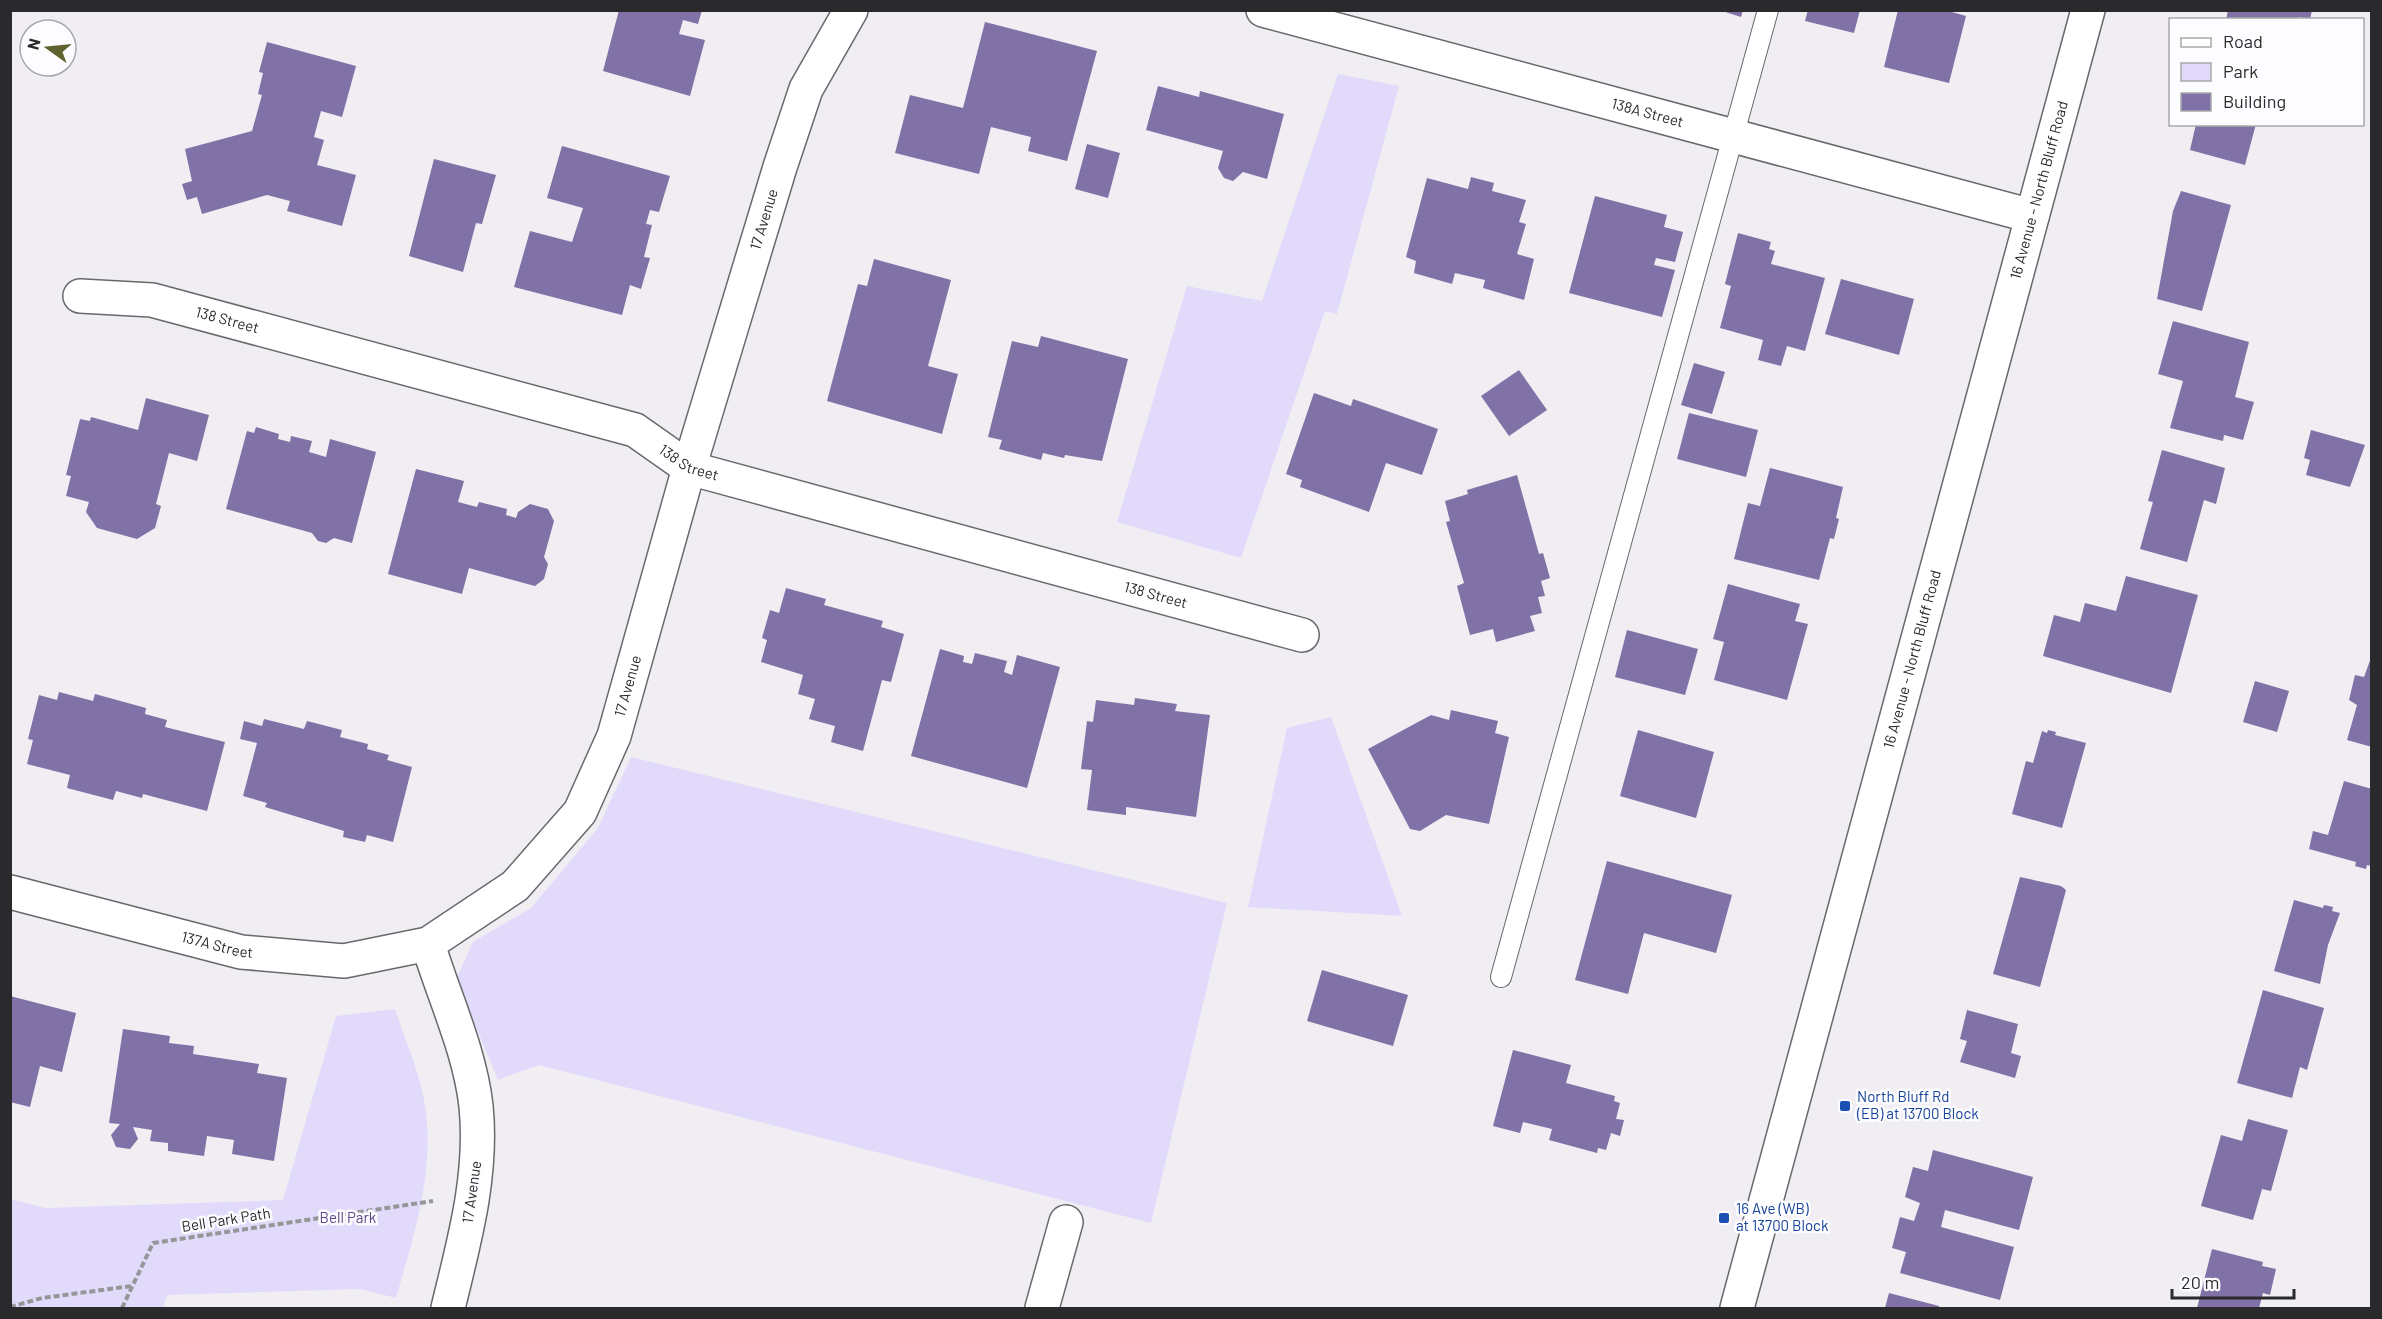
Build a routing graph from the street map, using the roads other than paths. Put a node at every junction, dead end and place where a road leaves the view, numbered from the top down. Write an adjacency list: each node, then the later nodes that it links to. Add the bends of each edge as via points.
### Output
1 (851, 10): 8 (street, 17 Avenue, via 806,89)
2 (1263, 10): 5 (street, 138A Street)
3 (1768, 10): 5 (lane)
4 (2088, 10): 6 (street, 16 Avenue - North Bluff Road)
5 (1735, 135): 6 (street, 138A Street); 12 (lane)
6 (2032, 216): 16 (street, 16 Avenue - North Bluff Road)
7 (80, 296): 8 (street, 138 Street, via 152,300 635,430)
8 (689, 468): 9 (street, 138 Street); 11 (street, 17 Avenue, via 614,736 580,812 515,886)
9 (1302, 635)
10 (10, 892): 11 (street, 137A Street, via 241,952 344,961)
11 (428, 944): 14 (street, 17 Avenue, via 462,1046 476,1105 478,1165)
12 (1502, 977)
13 (1066, 1222): 15 (street)
14 (448, 1308)
15 (1042, 1308)
16 (1737, 1308)

